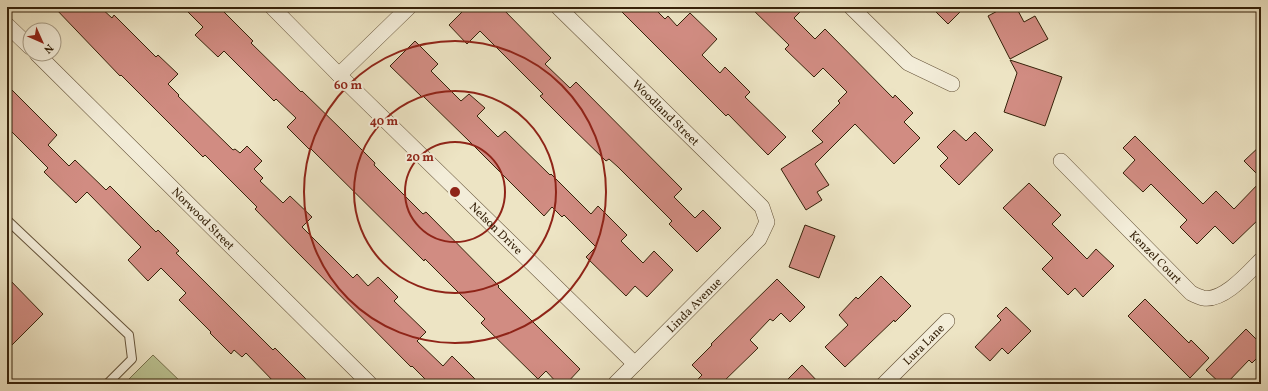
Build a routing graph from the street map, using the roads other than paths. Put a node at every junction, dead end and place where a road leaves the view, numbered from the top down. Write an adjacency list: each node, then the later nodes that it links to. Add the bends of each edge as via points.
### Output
1 (272, 7): 8 (street, Nelson Drive)
2 (409, 7): 8 (street)
3 (558, 7): 12 (street, Woodland Street, via 762,207)
4 (851, 7): 9 (street, via 908,63)
5 (7, 25): 6 (street)
6 (22, 39)
7 (45, 62): 19 (street, Norwood Street)
8 (339, 75): 17 (street, Nelson Drive)
9 (952, 84)
10 (1061, 161): 15 (street, Kenzel Court, via 1191,293 1204,298 1219,296 1241,280)
11 (7, 220): 13 (lane)
12 (767, 222): 17 (street, Linda Avenue, via 759,239)
13 (13, 227): 14 (lane); 18 (lane, via 129,335 132,359)
14 (7, 233)
15 (1261, 260)
16 (947, 321): 21 (street, Lura Lane)
17 (635, 364): 20 (street, Linda Avenue)
18 (107, 384)
19 (370, 384)
20 (615, 384)
21 (884, 384)

